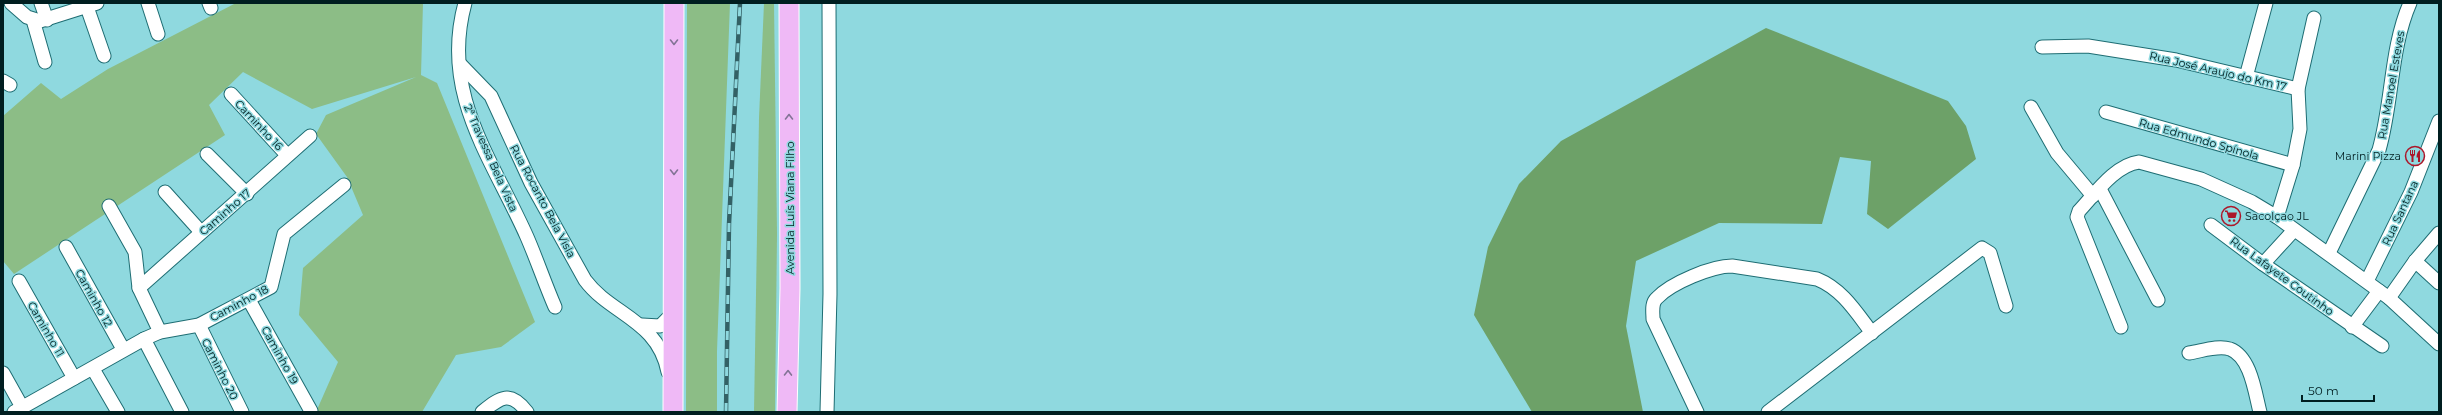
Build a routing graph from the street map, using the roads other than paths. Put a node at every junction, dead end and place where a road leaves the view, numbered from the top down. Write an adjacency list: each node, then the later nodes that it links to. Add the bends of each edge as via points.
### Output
1 (11, 3): 12 (street)
2 (41, 3): 13 (street)
3 (148, 3): 14 (street)
4 (465, 3): 18 (street, 2ª Travessa Bela Vista, via 459,27)
5 (674, 3): 52 (highway, one-way to 52)
6 (789, 3): 75 (highway, Avenida Luís Viana Filho, one-way to 6, via 790,288)
7 (829, 3): 76 (street, via 830,294)
8 (2266, 3): 19 (street)
9 (2410, 3): 40 (street, Rua Manoel Esteves, via 2400,33 2379,150)
10 (92, 5): 13 (street); 16 (street)
11 (2314, 18): 20 (street)
12 (33, 20): 13 (street); 17 (street)
13 (47, 20)
14 (158, 34)
15 (2042, 47): 19 (street, Rua José Araujo do Km 17, via 2088,46 2176,60)
16 (104, 56)
17 (45, 62)
18 (460, 64): 51 (street, 2ª Travessa Bela Vista, via 462,93 472,119 527,238); 54 (street, Rua Rocanto Bela Visla, via 491,96 531,183 585,280 596,292)
19 (2246, 77): 20 (street, Rua José Araujo do Km 17)
20 (2298, 89): 28 (street, via 2300,129)
21 (231, 94): 27 (street, Caminho 16)
22 (2031, 107): 31 (street, via 2057,153)
23 (2106, 112): 28 (street, Rua Edmundo Spínola)
24 (2439, 121): 44 (street, Rua Santana, via 2411,192)
25 (310, 136): 27 (street, Caminho 17)
26 (207, 154): 32 (street)
27 (287, 155): 32 (street, Caminho 17)
28 (2293, 165): 34 (street)
29 (344, 185): 48 (street, Caminho 18, via 284,234 273,284)
30 (165, 192): 37 (street)
31 (2096, 193): 34 (street, via 2117,172 2133,163 2149,163 2201,179); 49 (street); 55 (street, via 2079,210 2077,220)
32 (246, 194): 37 (street, Caminho 17)
33 (109, 206): 46 (street, via 136,257)
34 (2276, 216): 36 (street)
35 (2211, 225): 42 (street, Rua Lafayete Coutinho)
36 (2294, 230): 40 (street); 42 (street)
37 (201, 232): 46 (street, Caminho 17)
38 (2439, 232): 41 (street)
39 (66, 247): 62 (street, Caminho 12)
40 (2329, 254): 44 (street)
41 (2415, 261): 45 (street); 47 (street)
42 (2263, 264): 56 (street, Rua Lafayete Coutinho)
43 (19, 280): 66 (street, Caminho 11)
44 (2367, 281): 47 (street)
45 (2439, 283)
46 (139, 288): 57 (street)
47 (2384, 294): 56 (street); 60 (street)
48 (249, 300): 53 (street, Caminho 18); 69 (street, Caminho 19)
49 (2158, 300)
50 (2006, 306): 58 (street, via 1990,253 1982,248)
51 (555, 307)
52 (674, 312): 54 (street, via 660,326); 67 (highway)
53 (199, 325): 57 (street, Caminho 18); 72 (street, Caminho 20)
54 (642, 325): 67 (street, Rua Rocanto Bela Visla, via 663,355)
55 (2121, 327)
56 (2352, 327): 61 (street, Rua Lafayete Coutinho)
57 (166, 331): 59 (street, Caminho 18)
58 (1872, 333): 77 (street, via 1843,296 1828,283 1817,278 1732,266 1722,266 1692,277 1656,298 1653,304 1653,319); 78 (street)
59 (144, 339): 62 (street, Caminho 18); 71 (street)
60 (2439, 344)
61 (2382, 346)
62 (123, 349): 64 (street, Caminho 18)
63 (2189, 352): 79 (street, via 2216,348 2238,353 2250,377)
64 (93, 369): 66 (street, Caminho 18); 70 (street)
65 (3, 373): 68 (street)
66 (74, 378): 68 (street, Caminho 18)
67 (673, 404)
68 (18, 410)
69 (311, 411)
70 (118, 412)
71 (182, 412)
72 (242, 412)
73 (482, 412): 74 (street, via 499,399 508,398 520,402)
74 (528, 412)
75 (787, 412)
76 (827, 412)
77 (1697, 412)
78 (1768, 412)
79 (2260, 412)

